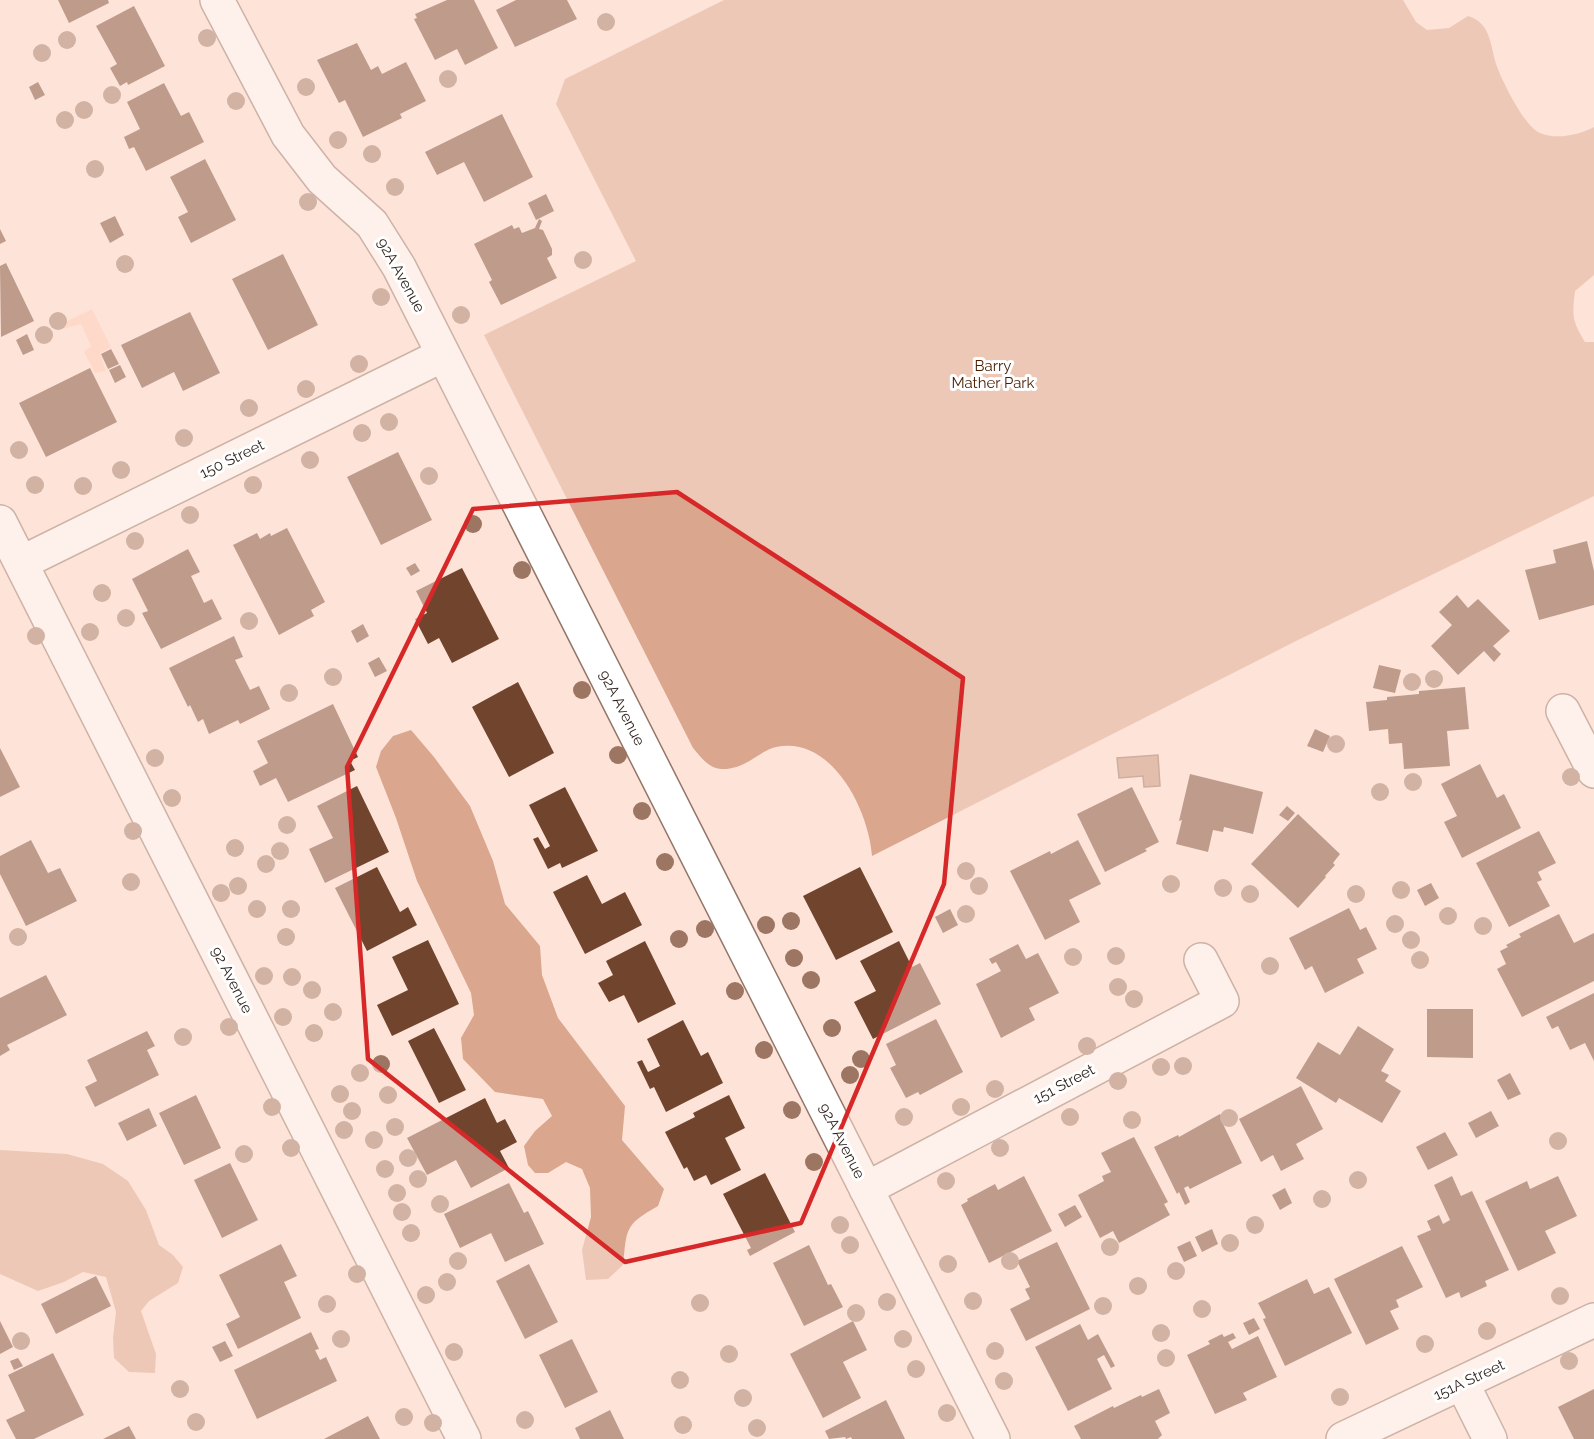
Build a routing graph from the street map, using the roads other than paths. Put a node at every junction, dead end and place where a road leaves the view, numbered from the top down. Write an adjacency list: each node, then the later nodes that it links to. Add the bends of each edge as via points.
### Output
1 (223, 2): 2 (street, 92A Avenue, via 288,135 322,178 372,224 399,267)
2 (443, 355): 4 (street, 150 Street); 8 (street, 92A Avenue)
3 (0, 522): 4 (street, 92 Avenue)
4 (21, 563): 11 (street, 92 Avenue)
5 (1563, 711): 6 (street)
6 (1594, 771)
7 (1201, 960): 8 (street, 151 Street, via 1222,1001)
8 (866, 1189): 12 (street, 92A Avenue)
9 (1594, 1320): 10 (street, 151A Street)
10 (1462, 1383): 13 (street, 151A Street); 14 (street)
11 (464, 1439)
12 (993, 1439)
13 (1343, 1439)
14 (1490, 1439)

